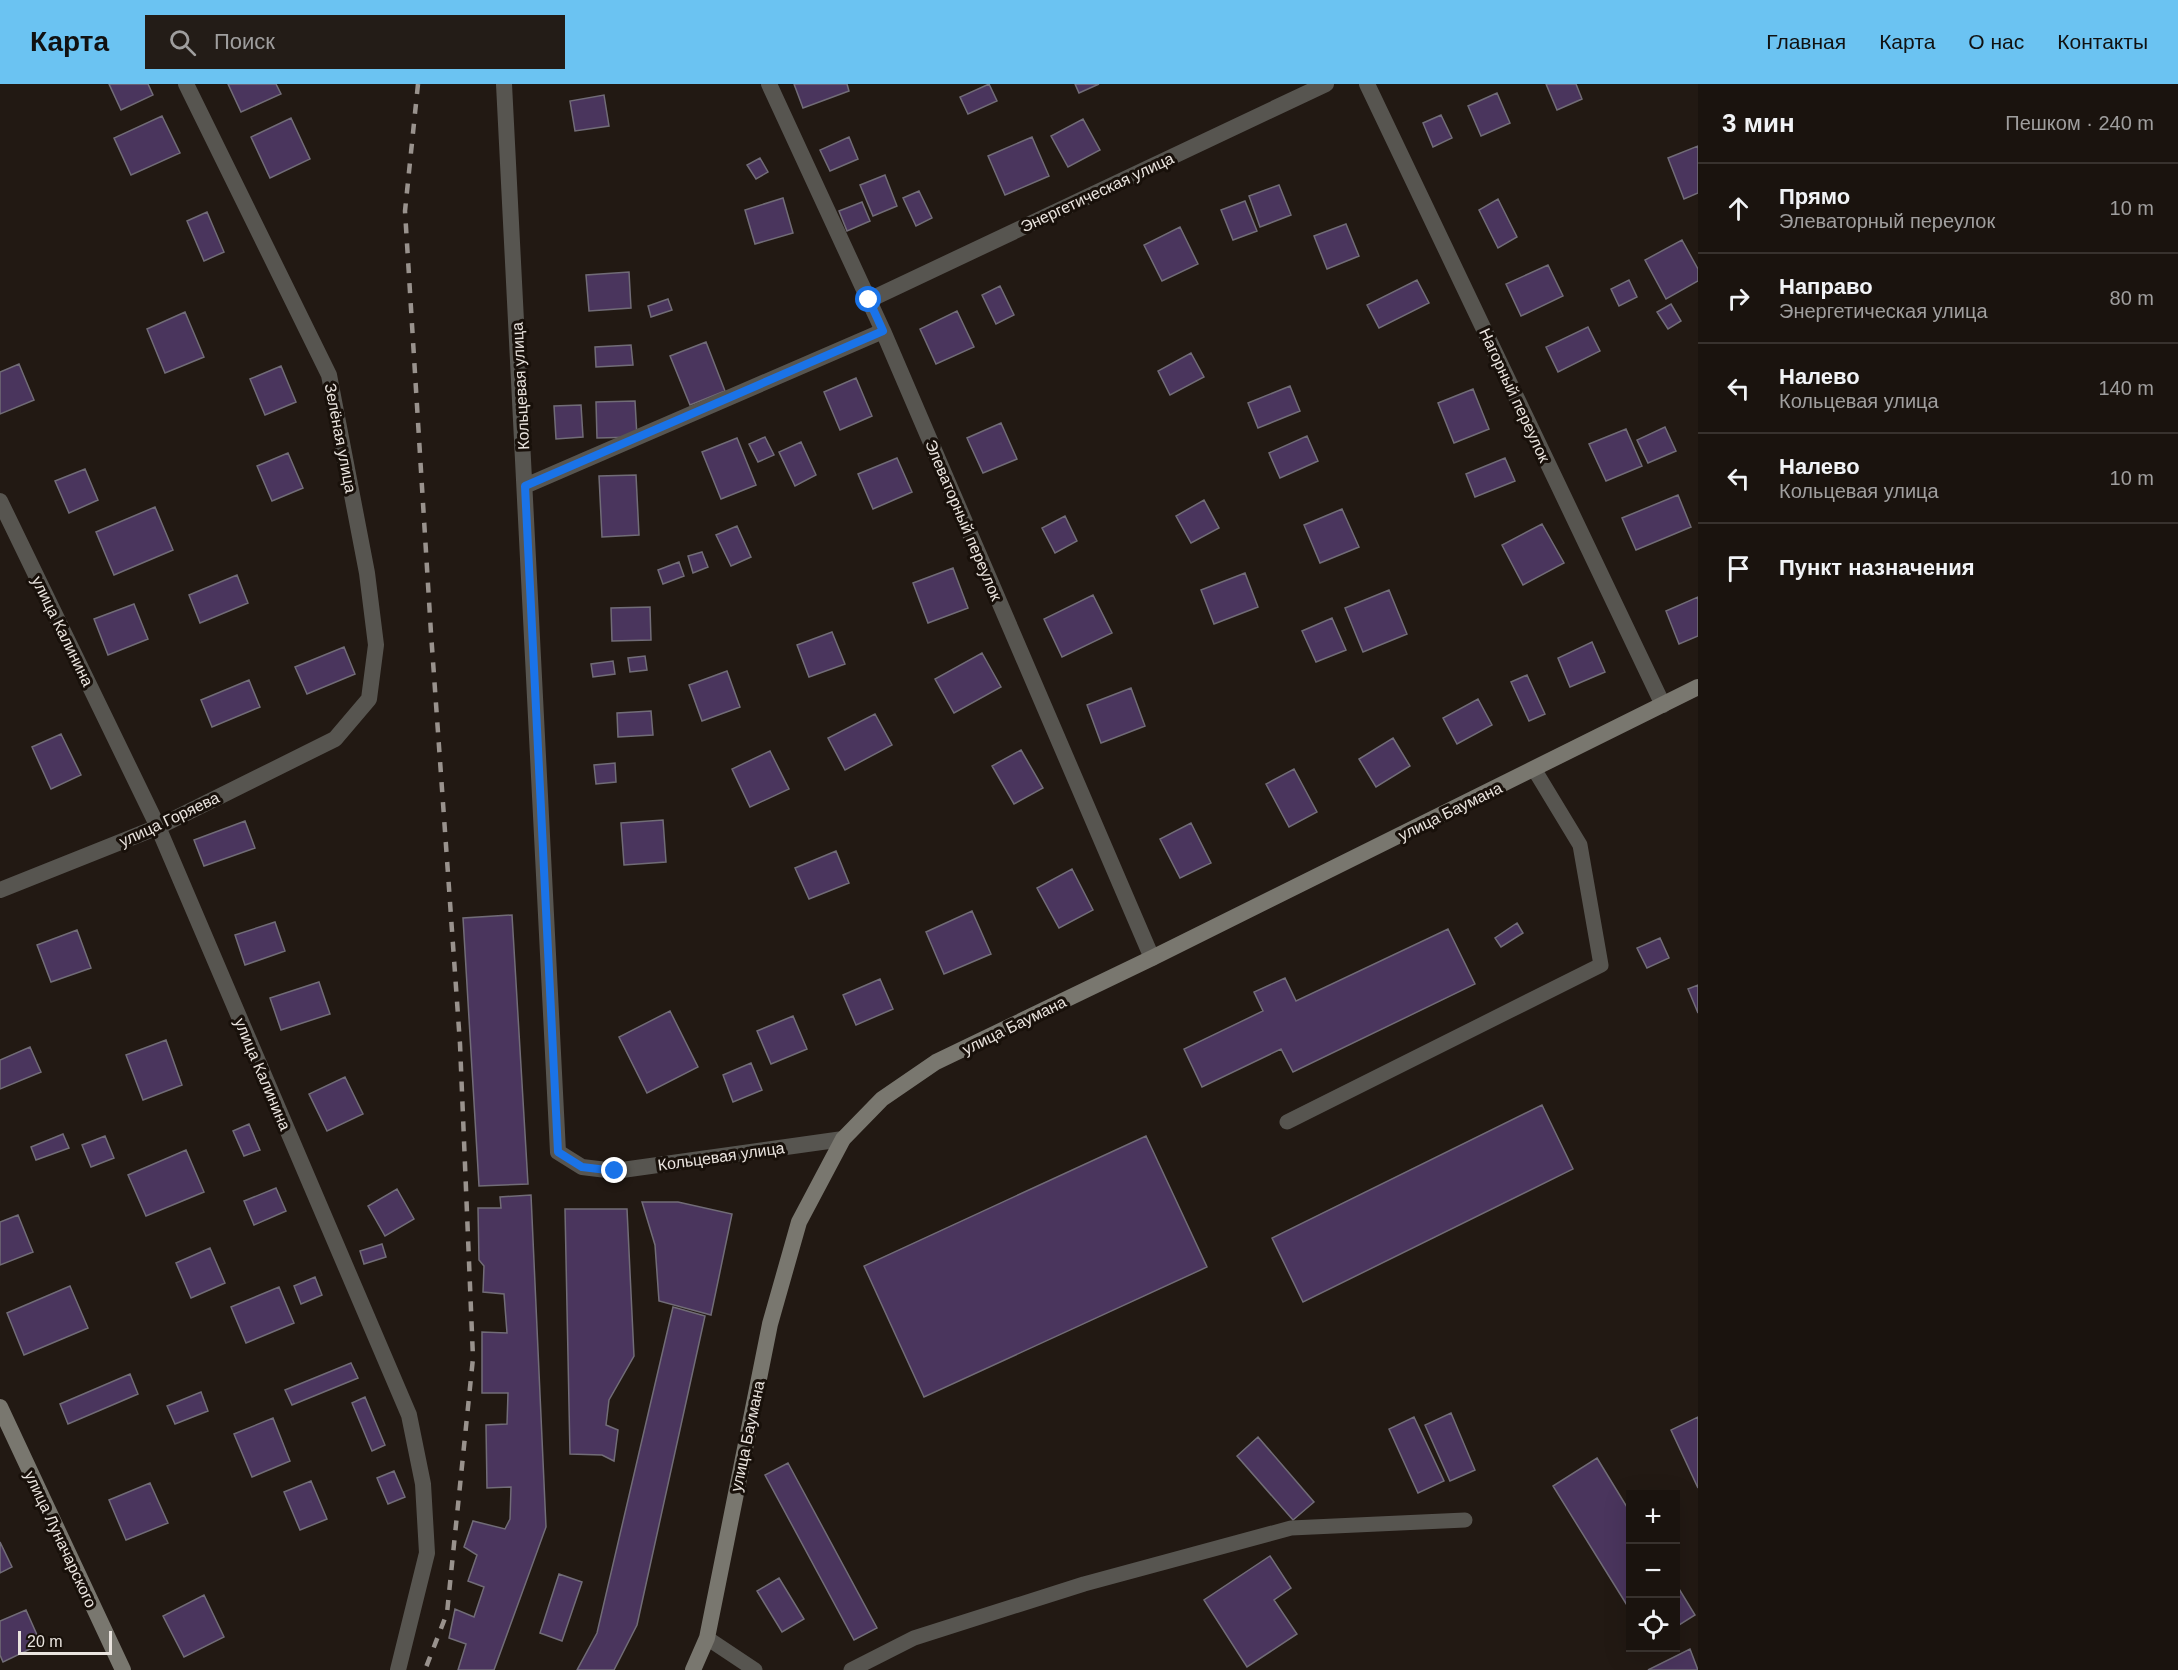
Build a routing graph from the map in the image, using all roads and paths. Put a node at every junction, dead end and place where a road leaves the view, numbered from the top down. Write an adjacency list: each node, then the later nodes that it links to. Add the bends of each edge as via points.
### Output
1 (186, 84): 12 (street, Зелёная улица, via 329,375 367,573 376,645 369,699)
2 (504, 84): 8 (street, Кольцевая улица)
3 (770, 84): 6 (street, Элеваторный переулок)
4 (1326, 84): 6 (street, Энергетическая улица)
5 (1367, 84): 11 (street, Нагорный переулок)
6 (869, 300): 7 (street, Элеваторный переулок)
7 (883, 331): 8 (street); 16 (street, Элеваторный переулок)
8 (525, 486): 18 (street, Кольцевая улица, via 558,1152 582,1167 615,1171)
9 (0, 501): 14 (street, улица Калинина)
10 (1698, 687): 11 (main road, улица Баумана)
11 (1663, 705): 13 (main road, улица Баумана)
12 (335, 739): 14 (street, улица Горяева)
13 (1534, 769): 16 (main road, улица Баумана); 17 (lane, via 1580,845 1601,965)
14 (158, 827): 15 (street, улица Горяева); 23 (street, улица Калинина, via 409,1415 423,1484 427,1552)
15 (0, 890)
16 (1152, 958): 18 (main road, улица Баумана, via 936,1062 882,1098)
17 (1287, 1122)
18 (843, 1139): 21 (main road, улица Баумана, via 799,1221 770,1324)
19 (0, 1407): 22 (main road, улица Луначарского)
20 (1465, 1520): 26 (lane, via 1290,1528 1084,1584 914,1638)
21 (707, 1638): 24 (main road, улица Баумана); 25 (lane)
22 (123, 1670)
23 (398, 1670)
24 (693, 1670)
25 (755, 1670)
26 (851, 1670)

